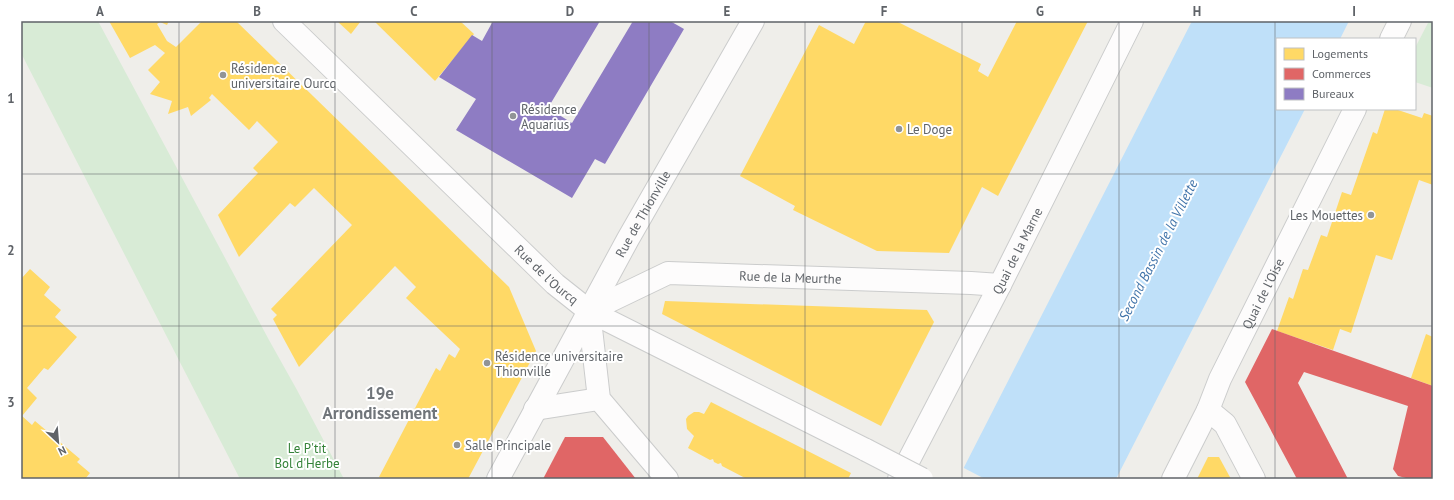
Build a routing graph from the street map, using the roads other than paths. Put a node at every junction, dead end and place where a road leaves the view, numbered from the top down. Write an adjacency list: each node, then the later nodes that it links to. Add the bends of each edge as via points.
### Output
1 (284, 21): 8 (street, Rue de l'Ourcq, via 555,284)
2 (753, 21): 8 (street, Rue de Thionville)
3 (1132, 21): 7 (street, Quai de la Marne)
4 (1400, 21): 5 (street)
5 (1392, 38)
6 (1354, 110): 11 (street, Quai de l'Oise, via 1220,379)
7 (1000, 285): 8 (street, Rue de la Meurthe, via 668,273); 14 (street, Quai de la Marne)
8 (589, 311): 9 (street); 10 (street, Rue de Thionville); 15 (street, Rue de l'Ourcq, bridge)
9 (599, 399): 10 (street); 13 (street)
10 (535, 409): 12 (street, Rue de Thionville)
11 (1208, 410): 16 (street, Quai de l'Oise); 17 (street, via 1225,424)
12 (498, 479)
13 (667, 479)
14 (899, 479)
15 (922, 479)
16 (1173, 479)
17 (1254, 479)

